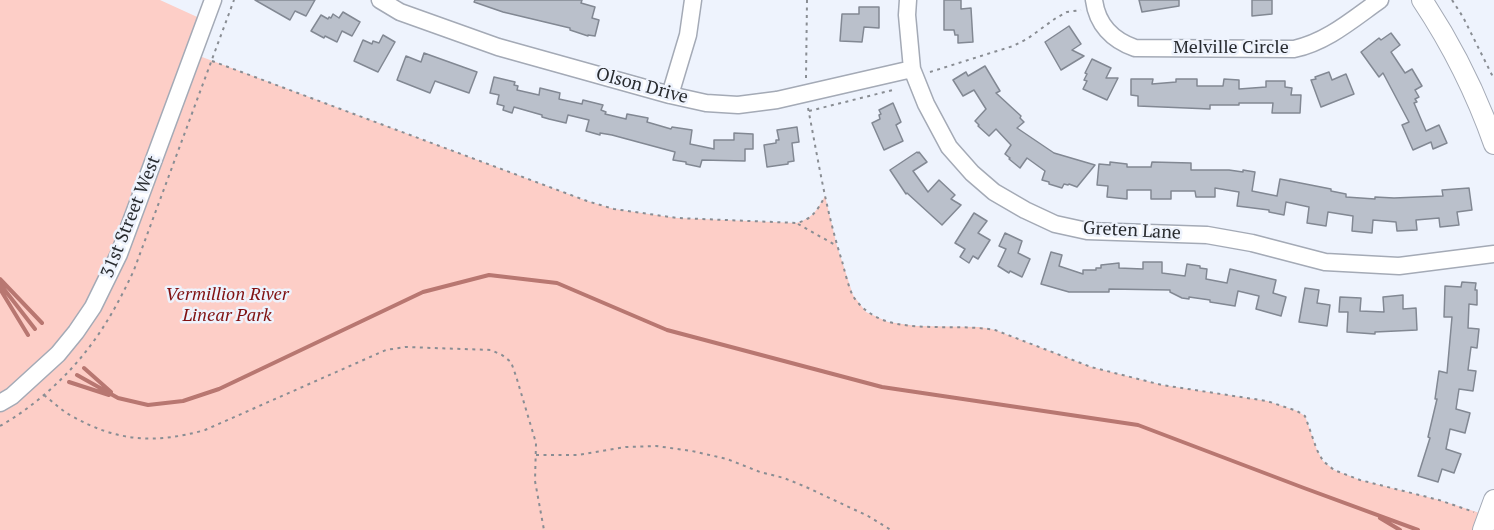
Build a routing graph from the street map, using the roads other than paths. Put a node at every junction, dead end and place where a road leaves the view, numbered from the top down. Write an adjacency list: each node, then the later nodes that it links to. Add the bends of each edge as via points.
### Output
1 (213, 0): 12 (street, 31st Street West, via 119,254 93,307 58,354)
2 (380, 0): 9 (street, Olson Drive, via 400,12 498,46)
3 (693, 0): 9 (street, via 688,35)
4 (908, 0): 8 (street, Greten Lane)
5 (1380, 0): 7 (street, Melville Circle, via 1324,39 1294,49 1135,48 1113,37)
6 (1422, 0): 10 (street, via 1471,86)
7 (1095, 3)
8 (914, 74): 9 (street, Olson Drive, via 738,105); 11 (street, Greten Lane, via 949,147 972,173 994,192 1055,224 1088,231 1207,236 1325,262 1399,266)
9 (670, 95)
10 (1494, 144)
11 (1494, 254)
12 (0, 403)

